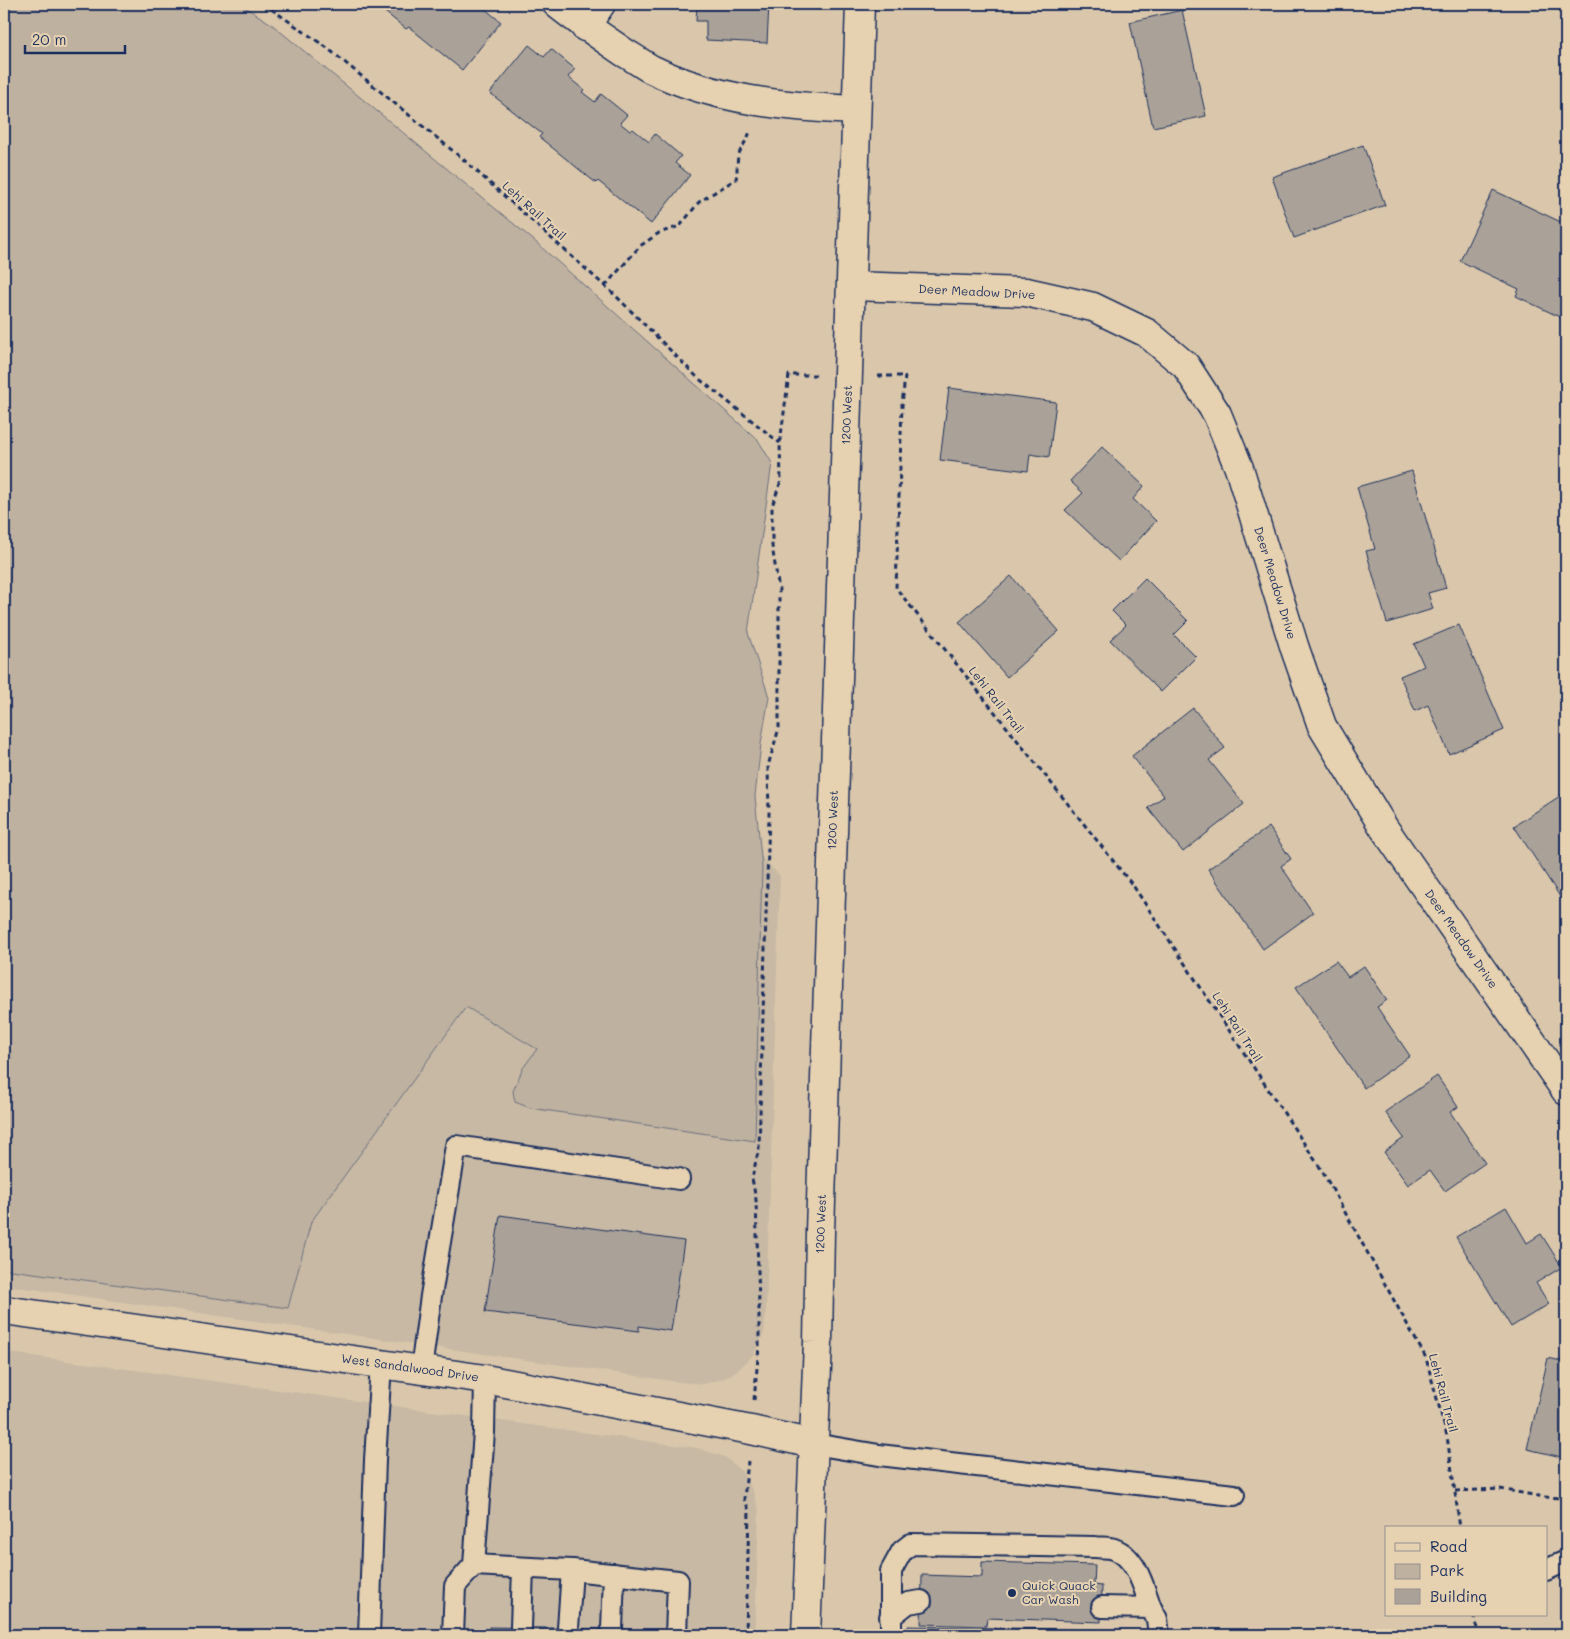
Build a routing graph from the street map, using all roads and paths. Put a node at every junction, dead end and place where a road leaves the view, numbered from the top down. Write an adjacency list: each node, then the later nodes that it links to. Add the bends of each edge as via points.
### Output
1 (264, 4): 8 (path, Lehi Rail Trail, via 326,47 464,160)
2 (557, 4): 5 (street)
3 (601, 4): 5 (street)
4 (860, 4): 6 (street, 1200 West)
5 (585, 27): 6 (street, via 650,68 684,83 763,103)
6 (856, 110): 9 (street, 1200 West)
7 (751, 126): 8 (path, via 737,159 736,179 699,202 680,226 659,233 640,246)
8 (605, 286): 12 (path, Lehi Rail Trail, via 698,378)
9 (852, 286): 13 (street, Deer Meadow Drive, via 1026,292 1093,307 1147,333 1186,366 1217,414 1239,468 1322,726 1384,828); 20 (street, 1200 West)
10 (790, 375): 12 (path)
11 (905, 376): 21 (path, Lehi Rail Trail, via 896,588 1134,887 1321,1169 1426,1358 1446,1436)
12 (780, 443): 16 (path, via 781,481 772,506 772,546 778,590 779,728 768,766 759,1148 752,1178 756,1200)
13 (1566, 1091)
14 (679, 1179): 18 (lane, via 456,1146)
15 (4, 1310): 17 (street, West Sandalwood Drive)
16 (759, 1347)
17 (381, 1364): 18 (street, West Sandalwood Drive); 40 (lane)
18 (421, 1370): 19 (street, West Sandalwood Drive)
19 (485, 1379): 20 (street, West Sandalwood Drive); 27 (lane)
20 (814, 1444): 22 (lane, via 879,1455); 44 (street, 1200 West)
21 (1455, 1491): 23 (path, via 1500,1489); 25 (path, Lehi Rail Trail)
22 (1234, 1495)
23 (1566, 1498)
24 (744, 1499): 43 (path, via 748,1510)
25 (1460, 1526)
26 (1566, 1561): 29 (lane)
27 (474, 1565): 28 (lane); 41 (lane, via 455,1586)
28 (523, 1568): 30 (lane); 37 (lane)
29 (1548, 1569)
30 (572, 1570): 31 (lane); 38 (lane)
31 (614, 1574): 39 (lane); 42 (lane, via 678,1581)
32 (922, 1601): 36 (lane, via 908,1603)
33 (1102, 1607): 34 (lane)
34 (1152, 1608): 36 (lane, via 1138,1573 1127,1557 1115,1549 912,1544 902,1551 891,1571); 45 (lane, via 1158,1619)
35 (1473, 1616): 46 (path)
36 (890, 1626)
37 (521, 1627)
38 (568, 1628)
39 (612, 1629)
40 (369, 1635)
41 (453, 1635)
42 (676, 1635)
43 (746, 1635)
44 (806, 1635)
45 (1159, 1635)
46 (1479, 1635)

